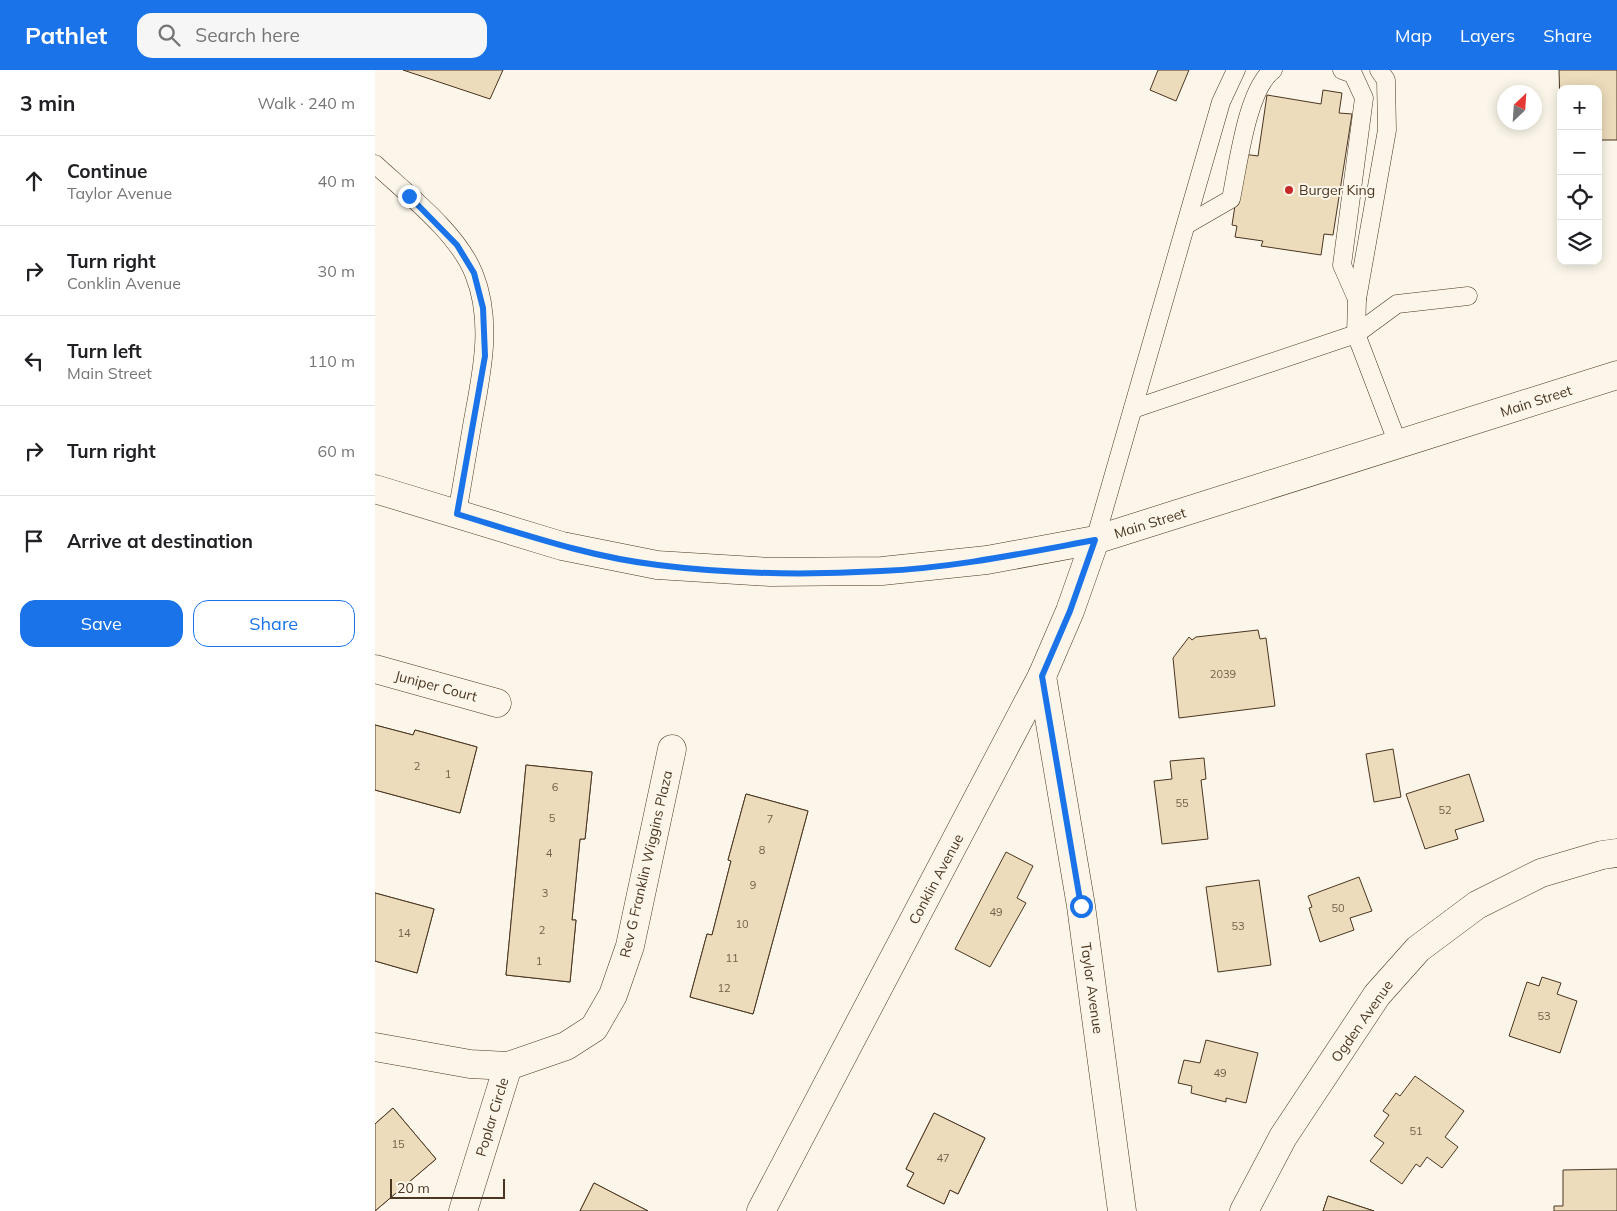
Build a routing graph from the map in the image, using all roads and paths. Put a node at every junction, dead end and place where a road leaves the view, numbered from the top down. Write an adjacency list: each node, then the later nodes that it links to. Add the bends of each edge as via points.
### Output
1 (1236, 70): 6 (lane, via 1221,102)
2 (1273, 70): 6 (lane, via 1265,76 1251,105 1231,199)
3 (1342, 70): 8 (lane, via 1353,74 1364,98 1342,265)
4 (1379, 70): 8 (lane, via 1385,80 1387,130)
5 (375, 164): 14 (lane, via 457,245 474,273 483,308 485,356)
6 (1185, 225): 11 (lane)
7 (1468, 296): 9 (lane, via 1397,304)
8 (1357, 299): 9 (lane)
9 (1356, 334): 11 (lane); 12 (lane)
10 (1617, 375): 12 (street, Main Street)
11 (1133, 409): 15 (lane)
12 (1398, 444): 15 (street, Main Street)
13 (375, 489): 14 (street, Main Street)
14 (457, 514): 15 (street, Main Street, via 562,546 657,565 770,572 882,571 987,560)
15 (1095, 540): 17 (street, Conklin Avenue)
16 (375, 670): 18 (street, Juniper Court)
17 (1042, 676): 24 (street, Conklin Avenue); 25 (street, Taylor Avenue, via 1081,906)
18 (497, 703)
19 (671, 749): 22 (street, Rev G Franklin Wiggins Plaza, via 630,946 613,995 594,1028 566,1046)
20 (1617, 853): 26 (street, Ogden Avenue, via 1541,873 1477,905 1418,949 1377,995 1283,1137)
21 (375, 1046): 22 (street, Poplar Circle, via 470,1064)
22 (508, 1066): 23 (street, Poplar Circle)
23 (463, 1211)
24 (761, 1211)
25 (1123, 1211)
26 (1244, 1211)

